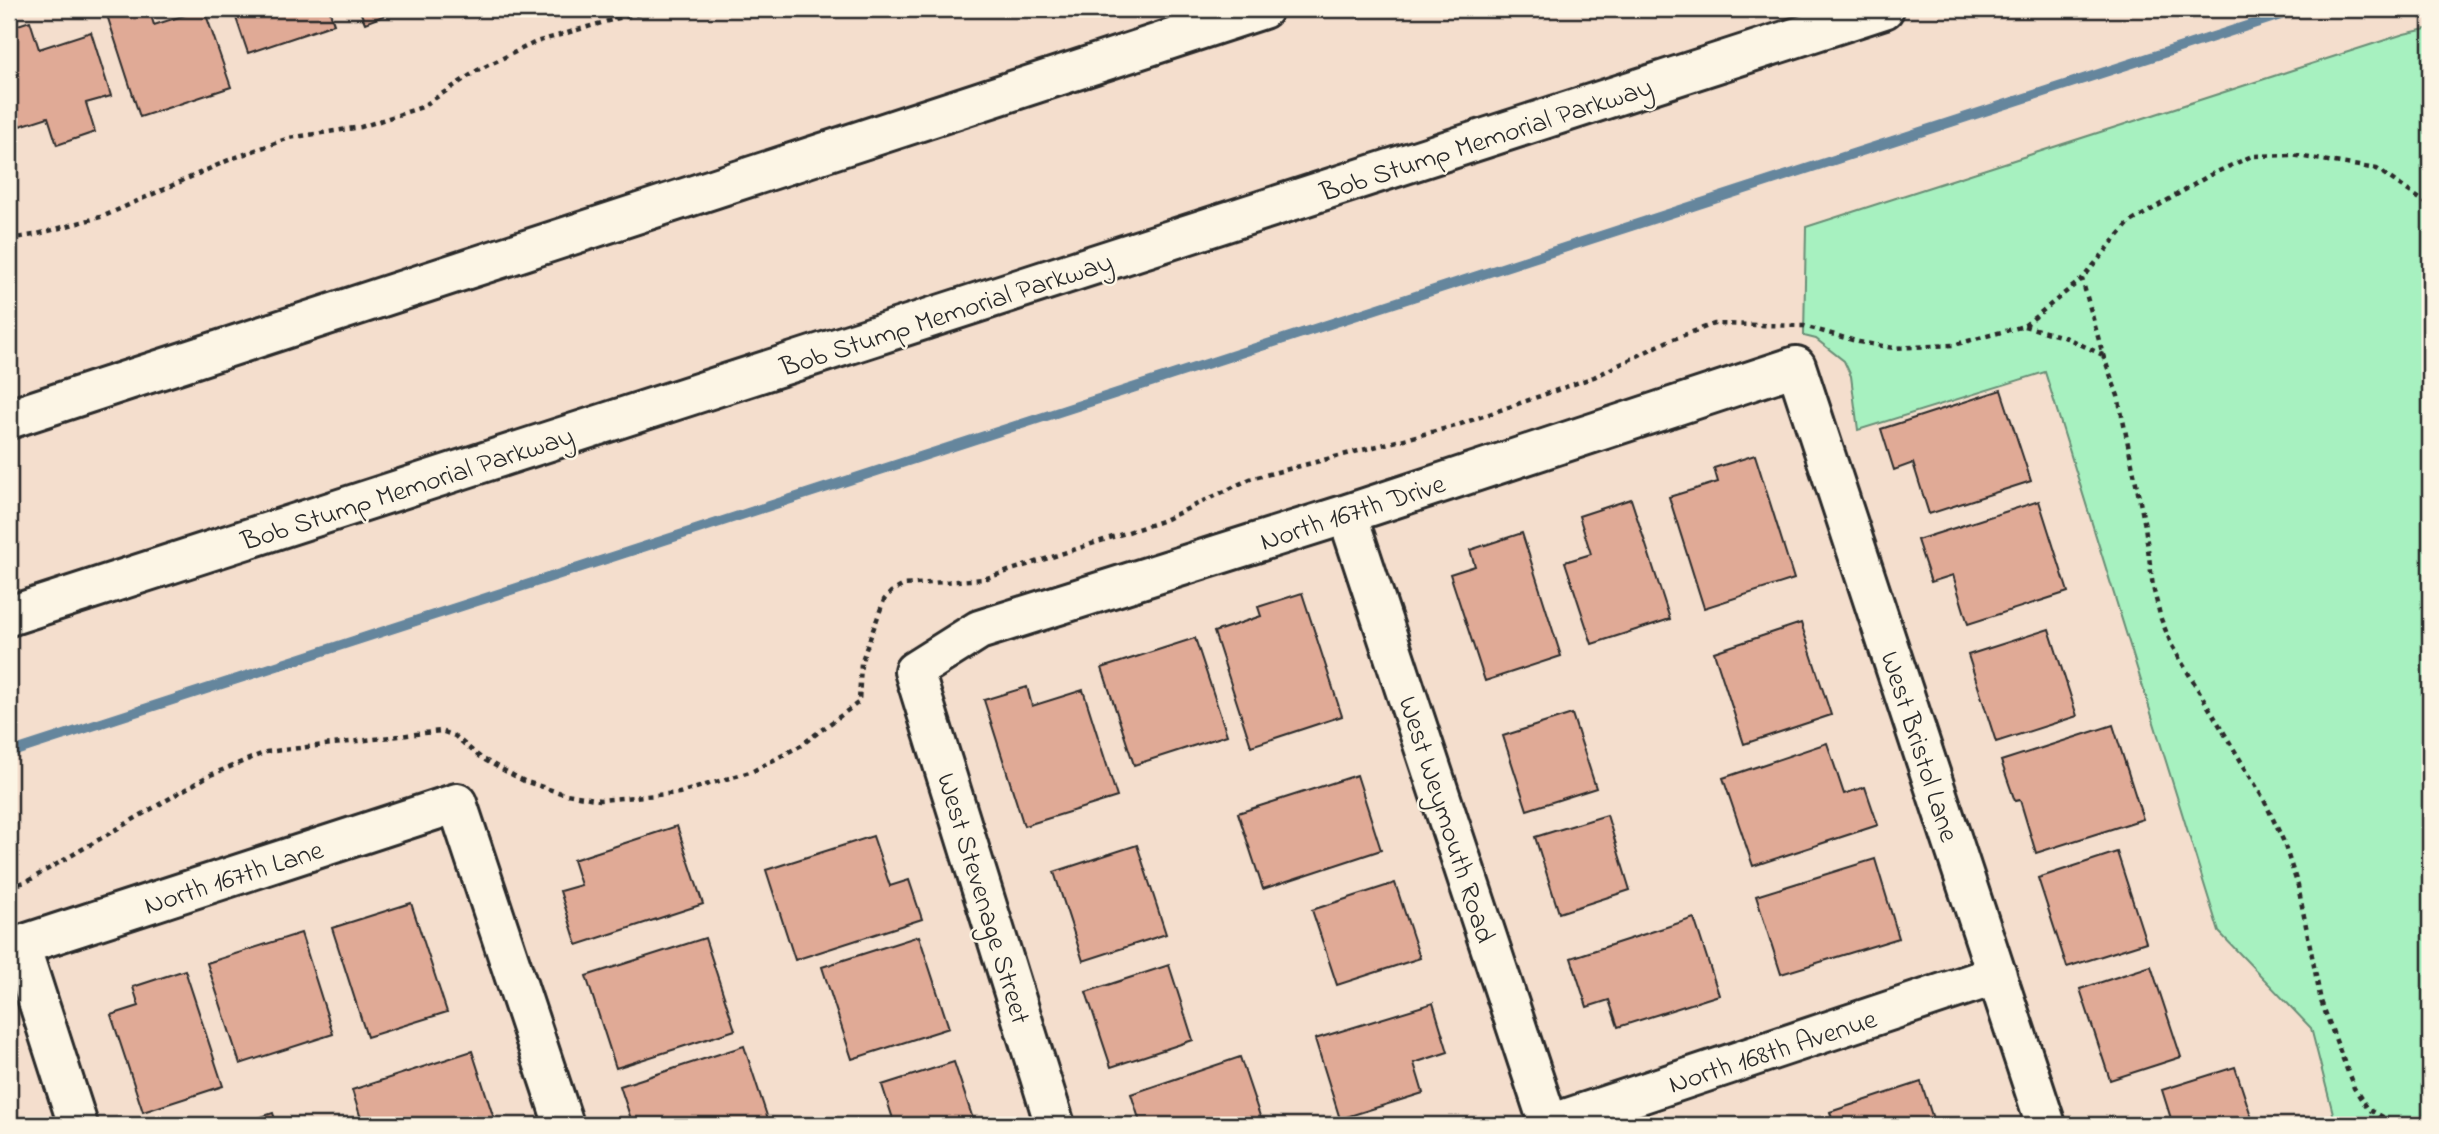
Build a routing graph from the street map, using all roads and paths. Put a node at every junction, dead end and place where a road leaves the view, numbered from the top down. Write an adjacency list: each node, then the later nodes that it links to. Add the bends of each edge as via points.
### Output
1 (621, 9): 5 (path)
2 (663, 9): 5 (path)
3 (1263, 9): 11 (main road)
4 (1884, 9): 13 (main road, Bob Stump Memorial Parkway)
5 (615, 19): 6 (path, via 536,42 478,70 422,107 361,127 289,138 104,216)
6 (9, 239)
7 (2082, 279): 9 (path)
8 (2024, 326): 9 (path, via 2067,338)
9 (2103, 355): 22 (path, via 2118,396 2161,619 2283,840 2298,886 2321,1001 2354,1088 2368,1109)
10 (1796, 366): 12 (main road, North 167th Drive); 16 (main road, West Bristol Lane)
11 (9, 419)
12 (1348, 514): 14 (main road, North 167th Drive, via 979,630); 20 (main road, West Weymouth Road)
13 (9, 616)
14 (914, 671): 19 (main road, West Stevenage Street)
15 (14, 947): 17 (main road); 18 (main road, North 167th Lane, via 457,803)
16 (1997, 975): 20 (main road, North 168th Avenue); 21 (main road, West Bristol Lane)
17 (78, 1125)
18 (564, 1125)
19 (1055, 1125)
20 (1548, 1125)
21 (2046, 1125)
22 (2398, 1125)

